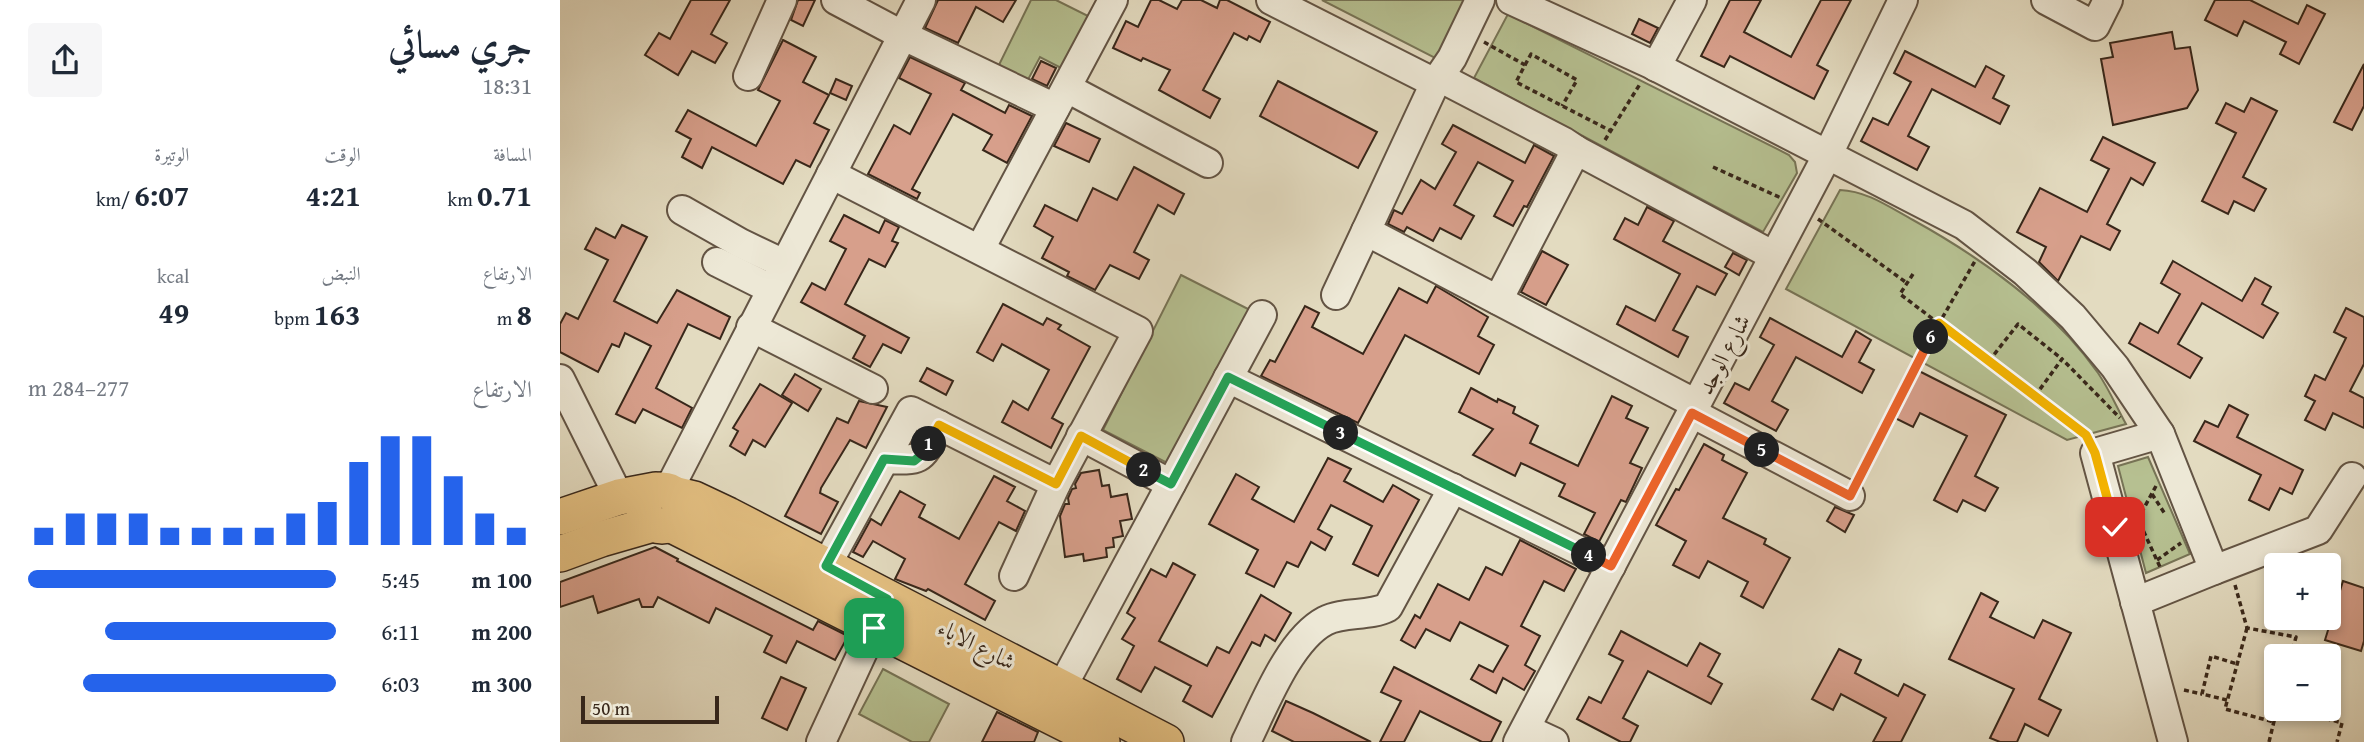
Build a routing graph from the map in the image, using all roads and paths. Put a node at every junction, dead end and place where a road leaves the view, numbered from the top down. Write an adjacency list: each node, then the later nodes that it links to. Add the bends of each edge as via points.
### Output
1 (782, 0): 16 (street)
2 (836, 0): 13 (street)
3 (921, 0): 13 (street)
4 (1114, 0): 18 (street)
5 (1271, 0): 17 (street)
6 (1480, 0): 12 (street)
7 (1511, 0): 15 (street)
8 (1692, 0): 15 (street)
9 (1903, 0): 21 (street, شارع الوجد)
10 (2046, 0): 11 (street, via 2095,26)
11 (2108, 0)
12 (1464, 32): 14 (path); 17 (street)
13 (902, 34): 18 (street); 24 (street)
14 (1525, 65): 19 (path, via 1516,82); 19 (path, via 1531,54 1577,80)
15 (1654, 65): 20 (path); 21 (street)
16 (748, 76)
17 (1437, 80): 22 (street); 26 (street)
18 (1061, 98): 23 (street); 27 (street)
19 (1563, 106): 20 (path)
20 (1611, 131): 22 (path)
21 (1828, 154): 28 (street, شارع الوجد); 47 (street, via 1964,225 2025,272 2082,327)
22 (1585, 155): 28 (street); 35 (street)
23 (1208, 163)
24 (831, 174): 27 (street); 31 (street)
25 (682, 210): 31 (street)
26 (1366, 231): 34 (street); 35 (street)
27 (980, 249): 48 (street, via 1138,331)
28 (1774, 256): 45 (street, شارع الوجد)
29 (1976, 259): 37 (path)
30 (717, 262): 33 (street)
31 (784, 264): 33 (street)
32 (1913, 274): 37 (path, via 1900,294)
33 (771, 289): 38 (street)
34 (1336, 295)
35 (1498, 300): 45 (street)
36 (1262, 315): 41 (street)
37 (1939, 323): 40 (path); 56 (path)
38 (751, 327): 43 (street); 57 (street)
39 (2062, 359): 40 (path, via 2018,324); 44 (path); 46 (path)
40 (1989, 361): 44 (path)
41 (1228, 377): 53 (street); 54 (street)
42 (560, 379): 58 (street)
43 (873, 389)
44 (2035, 396): 49 (path, via 2086,435)
45 (1694, 408): 56 (street); 66 (street, شارع الوجد)
46 (2126, 424)
47 (2160, 434): 49 (street); 50 (street)
48 (1081, 436): 52 (street); 53 (street)
49 (2095, 453): 70 (street)
50 (2177, 477): 55 (path, via 2158,482); 67 (street)
51 (2352, 477): 67 (street, via 2318,530)
52 (1056, 484): 65 (street, via 911,411); 68 (street)
53 (1171, 484): 75 (street)
54 (1453, 488): 66 (street); 84 (street, via 1388,607 1328,619 1311,630 1297,644)
55 (2152, 494): 59 (path); 64 (path, via 2138,519)
56 (1850, 496)
57 (664, 505): 58 (main road, شارع الاباء); 60 (main road, شارع الاباء, via 694,499); 61 (main road)
58 (589, 507): 61 (main road, via 604,523)
59 (2171, 522)
60 (723, 531): 65 (main road, شارع الاباء); 71 (main road, شارع الاباء)
61 (601, 539): 63 (main road)
62 (2184, 541): 64 (path)
63 (560, 554)
64 (2157, 560): 69 (path)
65 (826, 566): 71 (main road, شارع الاباء)
66 (1611, 566): 79 (street, شارع الوجد)
67 (2221, 567): 69 (street); 72 (path)
68 (1014, 576)
69 (2170, 588): 70 (street)
70 (2135, 602): 80 (street)
71 (881, 614): 75 (main road, شارع الاباء); 81 (street); 82 (main road, شارع الاباء)
72 (2247, 628): 73 (path, via 2295,637); 74 (path)
73 (2294, 644)
74 (2237, 664): 76 (path); 76 (path, via 2211,656 2202,694)
75 (1062, 687): 83 (main road, شارع الاباء)
76 (2227, 700): 78 (path, via 2225,709)
77 (2336, 721): 87 (path, via 2343,723)
78 (2274, 722): 86 (path)
79 (1522, 735): 85 (street)
80 (2171, 741)
81 (821, 742)
82 (1102, 742)
83 (1166, 742)
84 (1245, 742)
85 (1554, 742)
86 (2269, 742)
87 (2337, 742)

